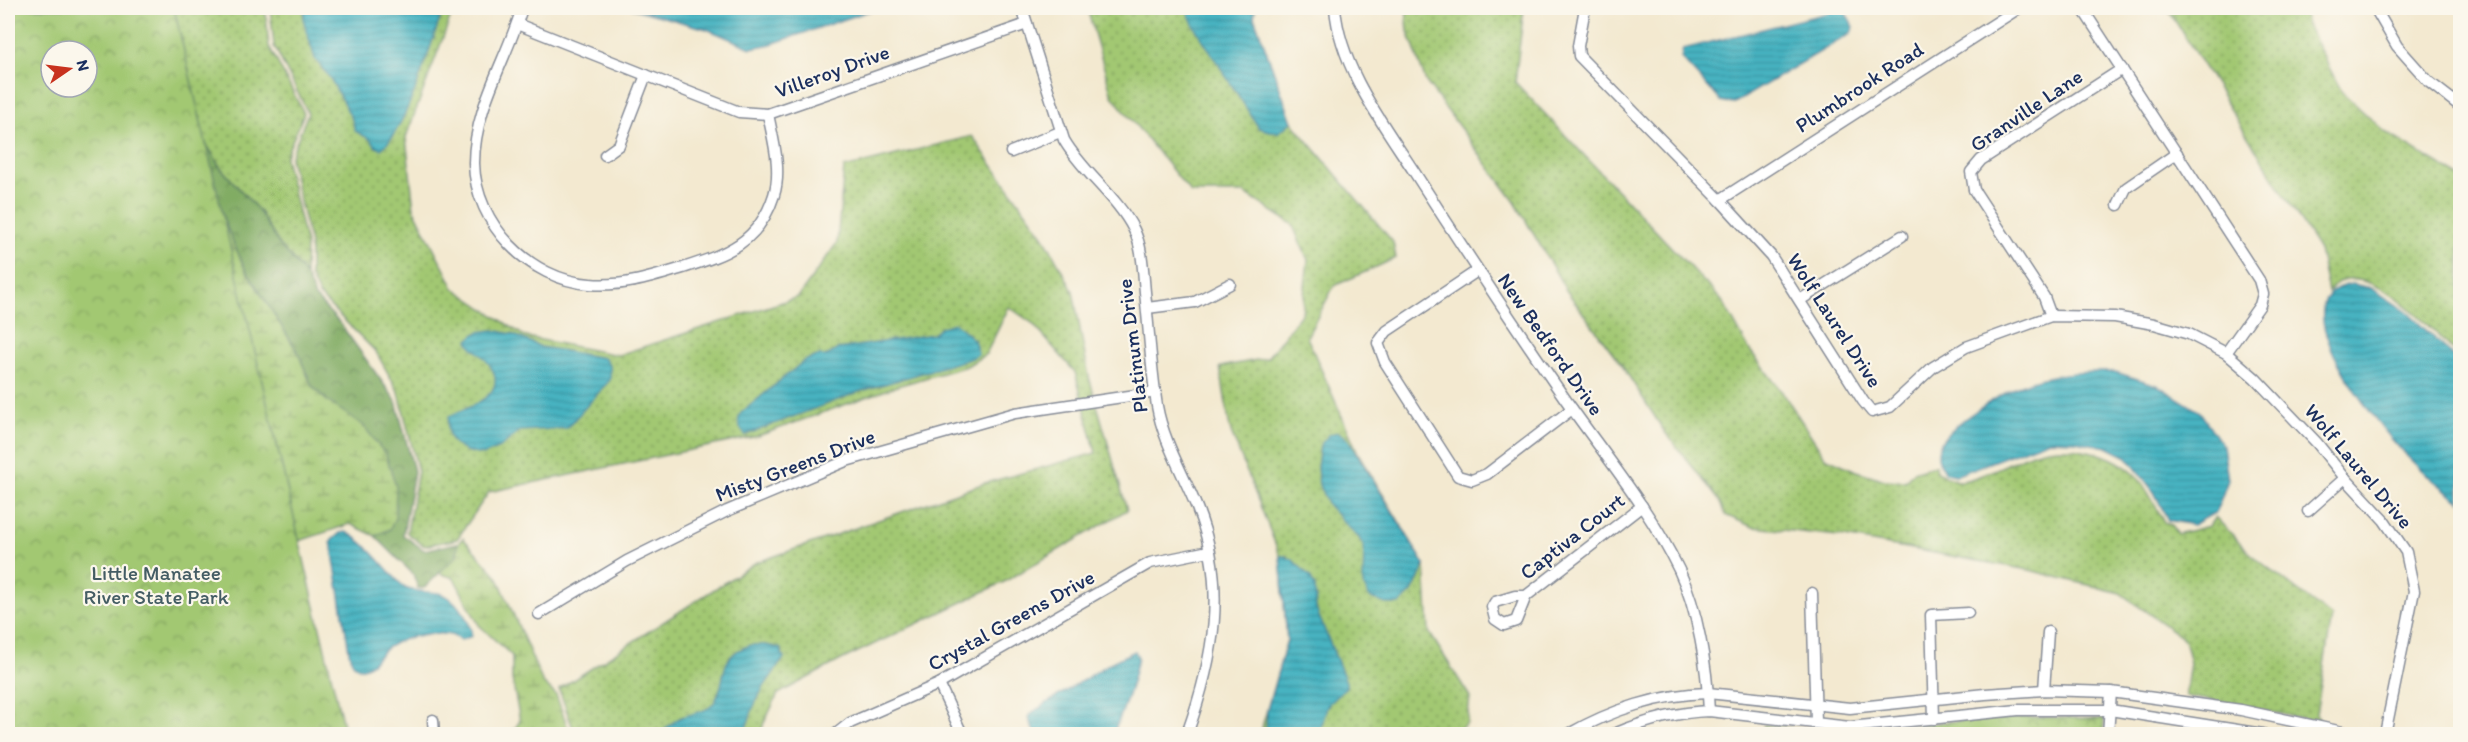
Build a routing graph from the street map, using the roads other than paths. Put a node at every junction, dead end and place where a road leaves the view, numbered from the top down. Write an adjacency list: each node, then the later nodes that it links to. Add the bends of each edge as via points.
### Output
1 (522, 8): 8 (street)
2 (1023, 8): 9 (street, Platinum Drive)
3 (1335, 8): 21 (street, New Bedford Drive, via 1347,55 1372,106)
4 (1585, 8): 18 (street, Wolf Laurel Drive, via 1579,56)
5 (2019, 8): 18 (street, Plumbrook Road)
6 (2082, 8): 10 (street)
7 (2375, 8): 12 (street, via 2397,46 2430,82)
8 (517, 24): 11 (street, Villeroy Drive); 13 (street, via 480,115 474,164 482,202 499,232 531,264 559,277 588,284 621,284 724,254 747,240 763,220 774,194 777,167)
9 (1027, 24): 13 (street, Villeroy Drive); 14 (street, Platinum Drive)
10 (2122, 69): 16 (street); 25 (street, Granville Lane, via 1981,160 1971,172 1974,190 2044,297)
11 (646, 75): 13 (street, Villeroy Drive, via 739,112); 17 (street, via 619,145)
12 (2460, 106)
13 (768, 114)
14 (1060, 132): 15 (street); 24 (street, Platinum Drive, via 1134,231 1140,248)
15 (1011, 152)
16 (2176, 153): 19 (street, via 2126,188); 26 (street, via 2259,280 2263,294 2260,305)
17 (605, 155)
18 (1720, 200): 23 (street, Wolf Laurel Drive, via 1771,256)
19 (2118, 205)
20 (1902, 236): 23 (street)
21 (1477, 271): 28 (street, New Bedford Drive); 28 (street, via 1388,331 1378,344 1384,362 1458,476 1472,480 1488,474)
22 (1230, 284): 24 (street, via 1195,302)
23 (1800, 300): 25 (street, Wolf Laurel Drive, via 1872,412 1890,407 1933,367 1966,346)
24 (1147, 308): 27 (street, Platinum Drive)
25 (2051, 316): 26 (street, Wolf Laurel Drive, via 2115,317 2154,324 2189,334)
26 (2226, 353): 29 (street, Wolf Laurel Drive, via 2317,443)
27 (1155, 392): 32 (street, Platinum Drive, via 1161,423 1198,510); 36 (street, Misty Greens Drive, via 1016,413 846,461 727,511 637,556)
28 (1572, 409): 30 (street, New Bedford Drive)
29 (2345, 478): 31 (street); 59 (street, Wolf Laurel Drive, via 2384,520 2406,552 2414,591)
30 (1642, 506): 34 (street, Captiva Court); 41 (street, New Bedford Drive, via 1679,572 1694,609)
31 (2308, 511)
32 (1209, 551): 38 (street, Crystal Greens Drive, via 1150,563); 53 (street, Platinum Drive, via 1215,593 1212,645)
33 (1812, 593): 43 (street)
34 (1526, 596)
35 (1968, 613): 42 (street, via 1931,615)
36 (539, 614)
37 (2048, 632): 39 (street)
38 (939, 684): 51 (street, Crystal Greens Drive, via 850,723); 52 (street)
39 (2044, 690): 40 (street); 42 (street)
40 (2111, 692): 44 (street); 58 (street, via 2241,710)
41 (1708, 693): 43 (street); 45 (street, New Bedford Drive); 54 (street, via 1653,700)
42 (1933, 700): 43 (street, via 1850,708); 46 (street)
43 (1816, 704): 48 (street)
44 (2110, 710): 46 (street, via 2018,710); 49 (street); 56 (street)
45 (1709, 711): 48 (street); 55 (street, via 1671,714)
46 (1934, 719): 48 (street, via 1850,727)
47 (433, 720): 50 (street)
48 (1816, 722)
49 (2237, 732): 57 (street)
50 (434, 735)
51 (836, 735)
52 (962, 735)
53 (1187, 735)
54 (1569, 735)
55 (1614, 735)
56 (2108, 735)
57 (2263, 735)
58 (2352, 735)
59 (2385, 735)

